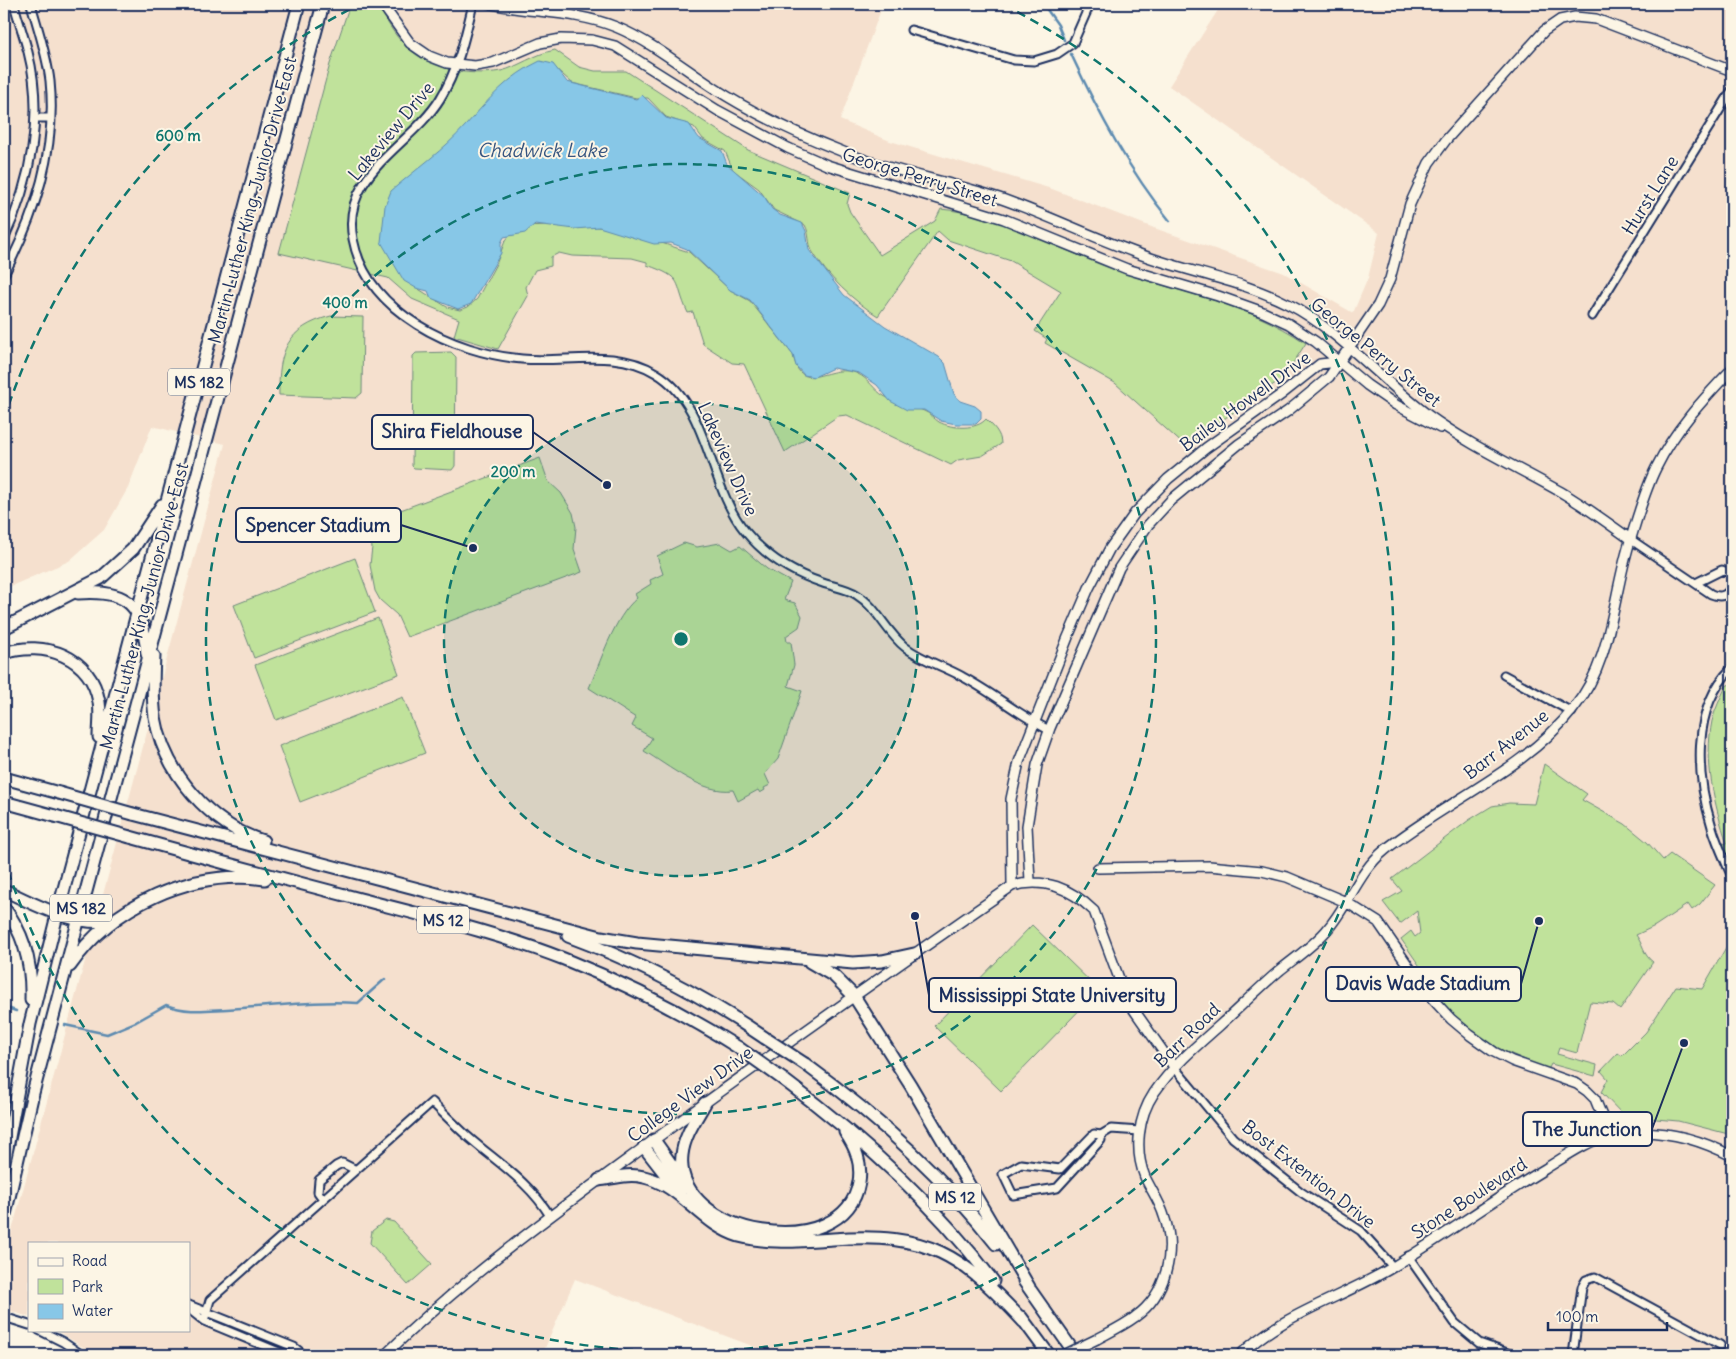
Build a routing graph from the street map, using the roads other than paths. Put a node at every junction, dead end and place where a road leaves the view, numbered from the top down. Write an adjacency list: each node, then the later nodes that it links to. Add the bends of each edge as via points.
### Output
1 (14, 4): 13 (street, via 28,53)
2 (31, 4): 14 (street, via 50,82)
3 (299, 4): 22 (main road, Martin Luther King, Junior Drive East / MS 182)
4 (323, 4): 30 (main road, Martin Luther King, Junior Drive East / MS 182)
5 (382, 4): 10 (street, George Perry Street, via 410,43 437,60)
6 (474, 4): 10 (street, Lakeview Drive)
7 (491, 4): 18 (street, George Perry Street, via 581,17 620,29 726,95 805,136 895,170 999,198 1110,244 1234,281 1290,304)
8 (1090, 4): 9 (street, via 1073,43 1057,54 1034,61 1014,60)
9 (911, 30)
10 (458, 64): 19 (street, George Perry Street, via 493,63 535,44 561,39 592,40 615,46 716,110 788,148 827,165 1004,220 1127,269 1263,312 1289,324); 36 (street, Lakeview Drive, via 434,108 372,172 353,208 352,236 362,268 385,297 410,320 480,350 524,359 613,358 642,365 664,378 690,409 737,521 766,553 801,576 855,593 906,648 968,680)
11 (1732, 71): 18 (street, via 1596,18 1560,20 1544,31 1446,140 1430,163 1410,204 1390,279)
12 (1732, 90): 17 (street, Hurst Lane)
13 (35, 118): 14 (street); 15 (street, via 24,186)
14 (51, 118): 16 (street, via 40,190 29,223)
15 (4, 239)
16 (4, 275)
17 (1592, 316)
18 (1350, 349): 19 (street); 21 (street, George Perry Street, via 1428,415)
19 (1338, 362): 21 (street, George Perry Street, via 1396,405); 36 (street, Bailey Howell Drive, via 1320,364 1206,448 1168,478 1135,513 1110,548 1089,588); 37 (street, Bailey Howell Drive, via 1329,377 1312,393 1196,479 1148,525 1119,568 1105,597)
20 (1732, 370): 23 (street, Barr Avenue, via 1706,397 1668,447 1655,470)
21 (1459, 435): 23 (street, George Perry Street, via 1566,495)
22 (170, 490): 27 (main road, via 134,549 100,578); 28 (main road, Martin Luther King, Junior Drive East / MS 182)
23 (1630, 539): 25 (street, George Perry Street); 35 (street, Barr Avenue, via 1602,659 1592,684)
24 (1732, 574): 25 (street, via 1722,570)
25 (1696, 582): 26 (street, George Perry Street, via 1718,597)
26 (1732, 587)
27 (73, 593): 28 (main road, via 113,594 124,599); 29 (main road)
28 (137, 612): 32 (main road, via 144,628); 38 (main road, Martin Luther King, Junior Drive East / MS 182)
29 (4, 628)
30 (155, 636): 32 (main road, Martin Luther King, Junior Drive East / MS 182); 43 (main road, via 155,718 167,754 189,790 212,812 242,833)
31 (4, 653): 38 (main road, via 29,647 50,650 70,658 85,672 100,703)
32 (147, 663): 53 (main road, Martin Luther King, Junior Drive East / MS 182)
33 (1732, 668): 45 (street, via 1719,680 1708,704 1701,752 1707,808)
34 (1504, 675): 35 (street)
35 (1572, 712): 50 (street, Barr Avenue, via 1527,753 1385,850 1364,871)
36 (1034, 722): 37 (street, Lakeview Drive); 47 (street, Bailey Howell Drive, via 1019,762 1011,800)
37 (1050, 730): 46 (street, Bailey Howell Drive, via 1030,795 1027,826)
38 (98, 759): 52 (main road, Martin Luther King, Junior Drive East / MS 182)
39 (4, 772): 41 (main road)
40 (4, 778): 41 (main road, MS 12)
41 (34, 786): 43 (main road, MS 12, bridge)
42 (4, 802): 49 (main road, MS 12, bridge)
43 (320, 862): 54 (main road, MS 12)
44 (1098, 868): 50 (street, via 1209,866 1262,871 1287,877)
45 (1732, 877)
46 (1030, 881): 47 (street, College View Drive); 61 (street, Bost Extention Drive, via 1068,892 1094,911 1127,1000)
47 (1012, 886): 56 (street, College View Drive)
48 (4, 890): 52 (main road)
49 (360, 899): 55 (main road, via 264,879 221,877 176,887); 63 (main road, MS 12, bridge, via 512,940 564,959 681,1013 739,1048)
50 (1346, 902): 61 (street, Barr Road, via 1318,939); 66 (street, via 1378,922 1427,993 1462,1029 1506,1058 1587,1090 1595,1099)
51 (4, 908): 60 (main road, via 15,924 28,958 32,985)
52 (57, 915): 53 (main road); 60 (main road, Martin Luther King, Junior Drive East / MS 182)
53 (79, 918): 55 (main road, via 93,922); 58 (main road, Martin Luther King, Junior Drive East / MS 182)
54 (522, 918): 57 (main road, via 637,943); 81 (main road, MS 12, bridge, via 644,968 710,1003 805,1064 856,1103 938,1179 971,1214)
55 (117, 919): 58 (main road, via 83,947)
56 (914, 954): 57 (main road, via 882,962); 59 (street, College View Drive)
57 (804, 960): 59 (main road, via 834,976)
58 (65, 973): 78 (main road, Martin Luther King, Junior Drive East / MS 182)
59 (854, 996): 62 (street, College View Drive); 81 (main road)
60 (30, 1024): 69 (main road, Martin Luther King, Junior Drive East / MS 182)
61 (1174, 1067): 64 (street, Barr Road, via 1152,1096); 80 (street, Bost Extention Drive, via 1233,1138 1302,1192 1361,1231)
62 (705, 1103): 67 (street, College View Drive); 74 (main road, via 682,1154)
63 (834, 1117): 74 (main road, via 856,1150 860,1179 849,1205 833,1221 790,1232 738,1225 707,1208); 87 (main road, MS 12, via 904,1179 980,1264)
64 (1140, 1131): 65 (street, via 1111,1129); 97 (street, Barr Road, bridge, via 1142,1166 1168,1226 1169,1250 1161,1285 1134,1318)
65 (1101, 1135): 70 (street, via 1094,1134); 72 (street, via 1101,1140)
66 (1610, 1136): 68 (street, Stone Boulevard, via 1662,1132 1690,1136); 79 (street, Stone Boulevard, via 1576,1150)
67 (649, 1144): 73 (street, College View Drive); 74 (main road); 76 (main road)
68 (1732, 1156)
69 (4, 1164)
70 (1060, 1169): 72 (street); 72 (street, via 1021,1164 1003,1174 1013,1195 1052,1190)
71 (356, 1170): 75 (street); 75 (street, via 342,1164 325,1175 318,1184 318,1192); 77 (street, via 432,1102 466,1135 518,1177)
72 (1068, 1178)
73 (599, 1180): 76 (main road, via 644,1177 659,1182); 77 (street, College View Drive)
74 (687, 1186)
75 (323, 1199): 84 (street, via 210,1300)
76 (690, 1205): 87 (main road, via 719,1228 756,1239 785,1242 885,1238 934,1248 981,1277)
77 (550, 1216): 95 (street, College View Drive, via 510,1245)
78 (4, 1219)
79 (1408, 1256): 80 (street, Stone Boulevard); 99 (street, via 1455,1323 1480,1343)
80 (1393, 1267): 91 (street, Stone Boulevard, via 1269,1331)
81 (1029, 1287): 98 (main road, MS 12)
82 (190, 1305): 84 (street)
83 (190, 1310): 86 (street)
84 (206, 1311): 86 (street); 94 (street, via 294,1346)
85 (4, 1317): 88 (street)
86 (204, 1321): 93 (street)
87 (1024, 1322): 96 (main road, MS 12)
88 (28, 1325)
89 (43, 1332): 92 (street)
90 (1720, 1345): 100 (street, via 1595,1277 1586,1280 1582,1287)
91 (1243, 1354)
92 (82, 1355)
93 (286, 1355)
94 (304, 1355)
95 (385, 1355)
96 (1049, 1355)
97 (1064, 1355)
98 (1076, 1355)
99 (1513, 1355)
100 (1573, 1355)

